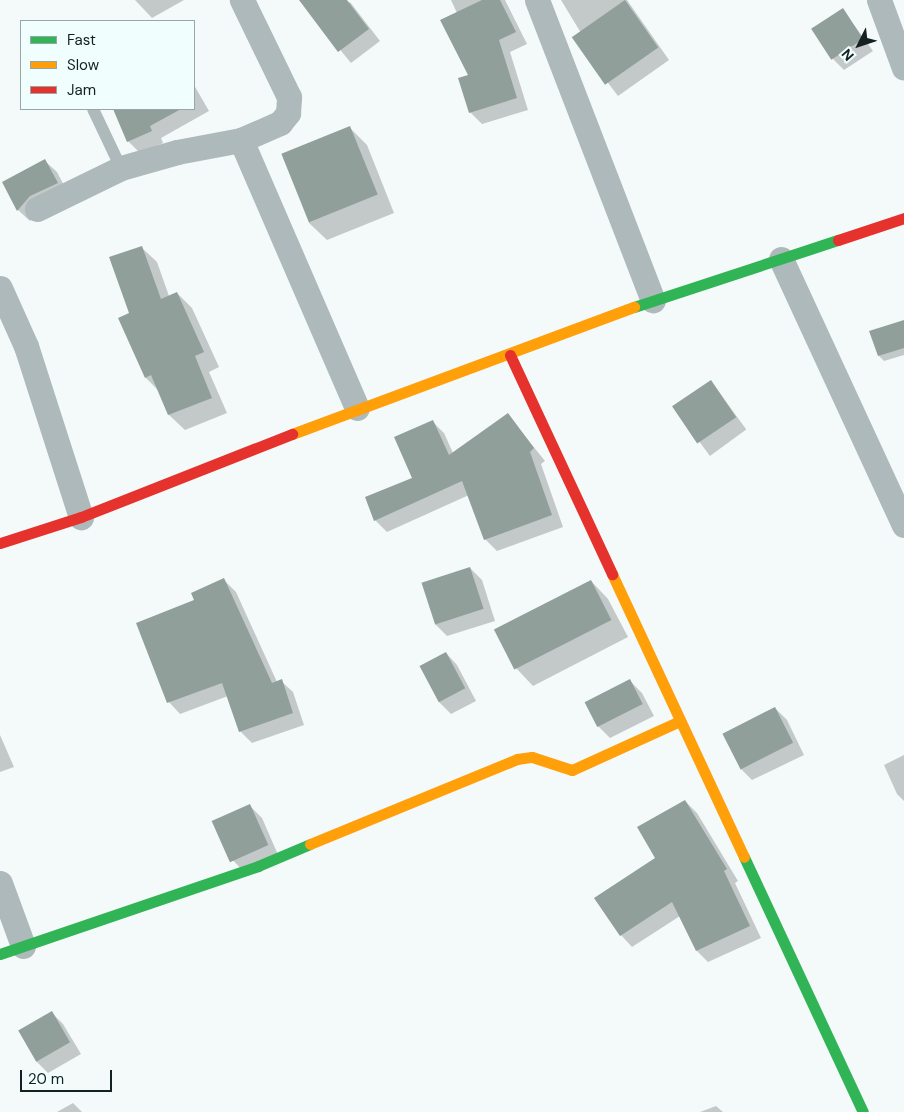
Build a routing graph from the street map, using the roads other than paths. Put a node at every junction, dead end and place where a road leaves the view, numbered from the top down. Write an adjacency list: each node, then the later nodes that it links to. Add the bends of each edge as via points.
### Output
1 (242, 0): 6 (street, via 289,97 288,113 280,123)
2 (537, 0): 12 (street)
3 (879, 0): 4 (street)
4 (904, 68)
5 (92, 110): 7 (lane)
6 (241, 140): 7 (street, via 177,152); 14 (street)
7 (121, 168): 8 (street)
8 (37, 209)
9 (904, 218): 10 (street)
10 (781, 259): 12 (street); 16 (street)
11 (0, 288): 15 (street, via 26,346)
12 (654, 300): 13 (street)
13 (510, 355): 14 (street); 18 (street)
14 (358, 408): 15 (street)
15 (81, 517): 17 (street)
16 (904, 524)
17 (0, 544)
18 (680, 721): 20 (street, via 572,770 532,757 517,759 258,866); 22 (street)
19 (0, 883): 20 (street)
20 (23, 946): 21 (street)
21 (0, 954)
22 (863, 1112)

